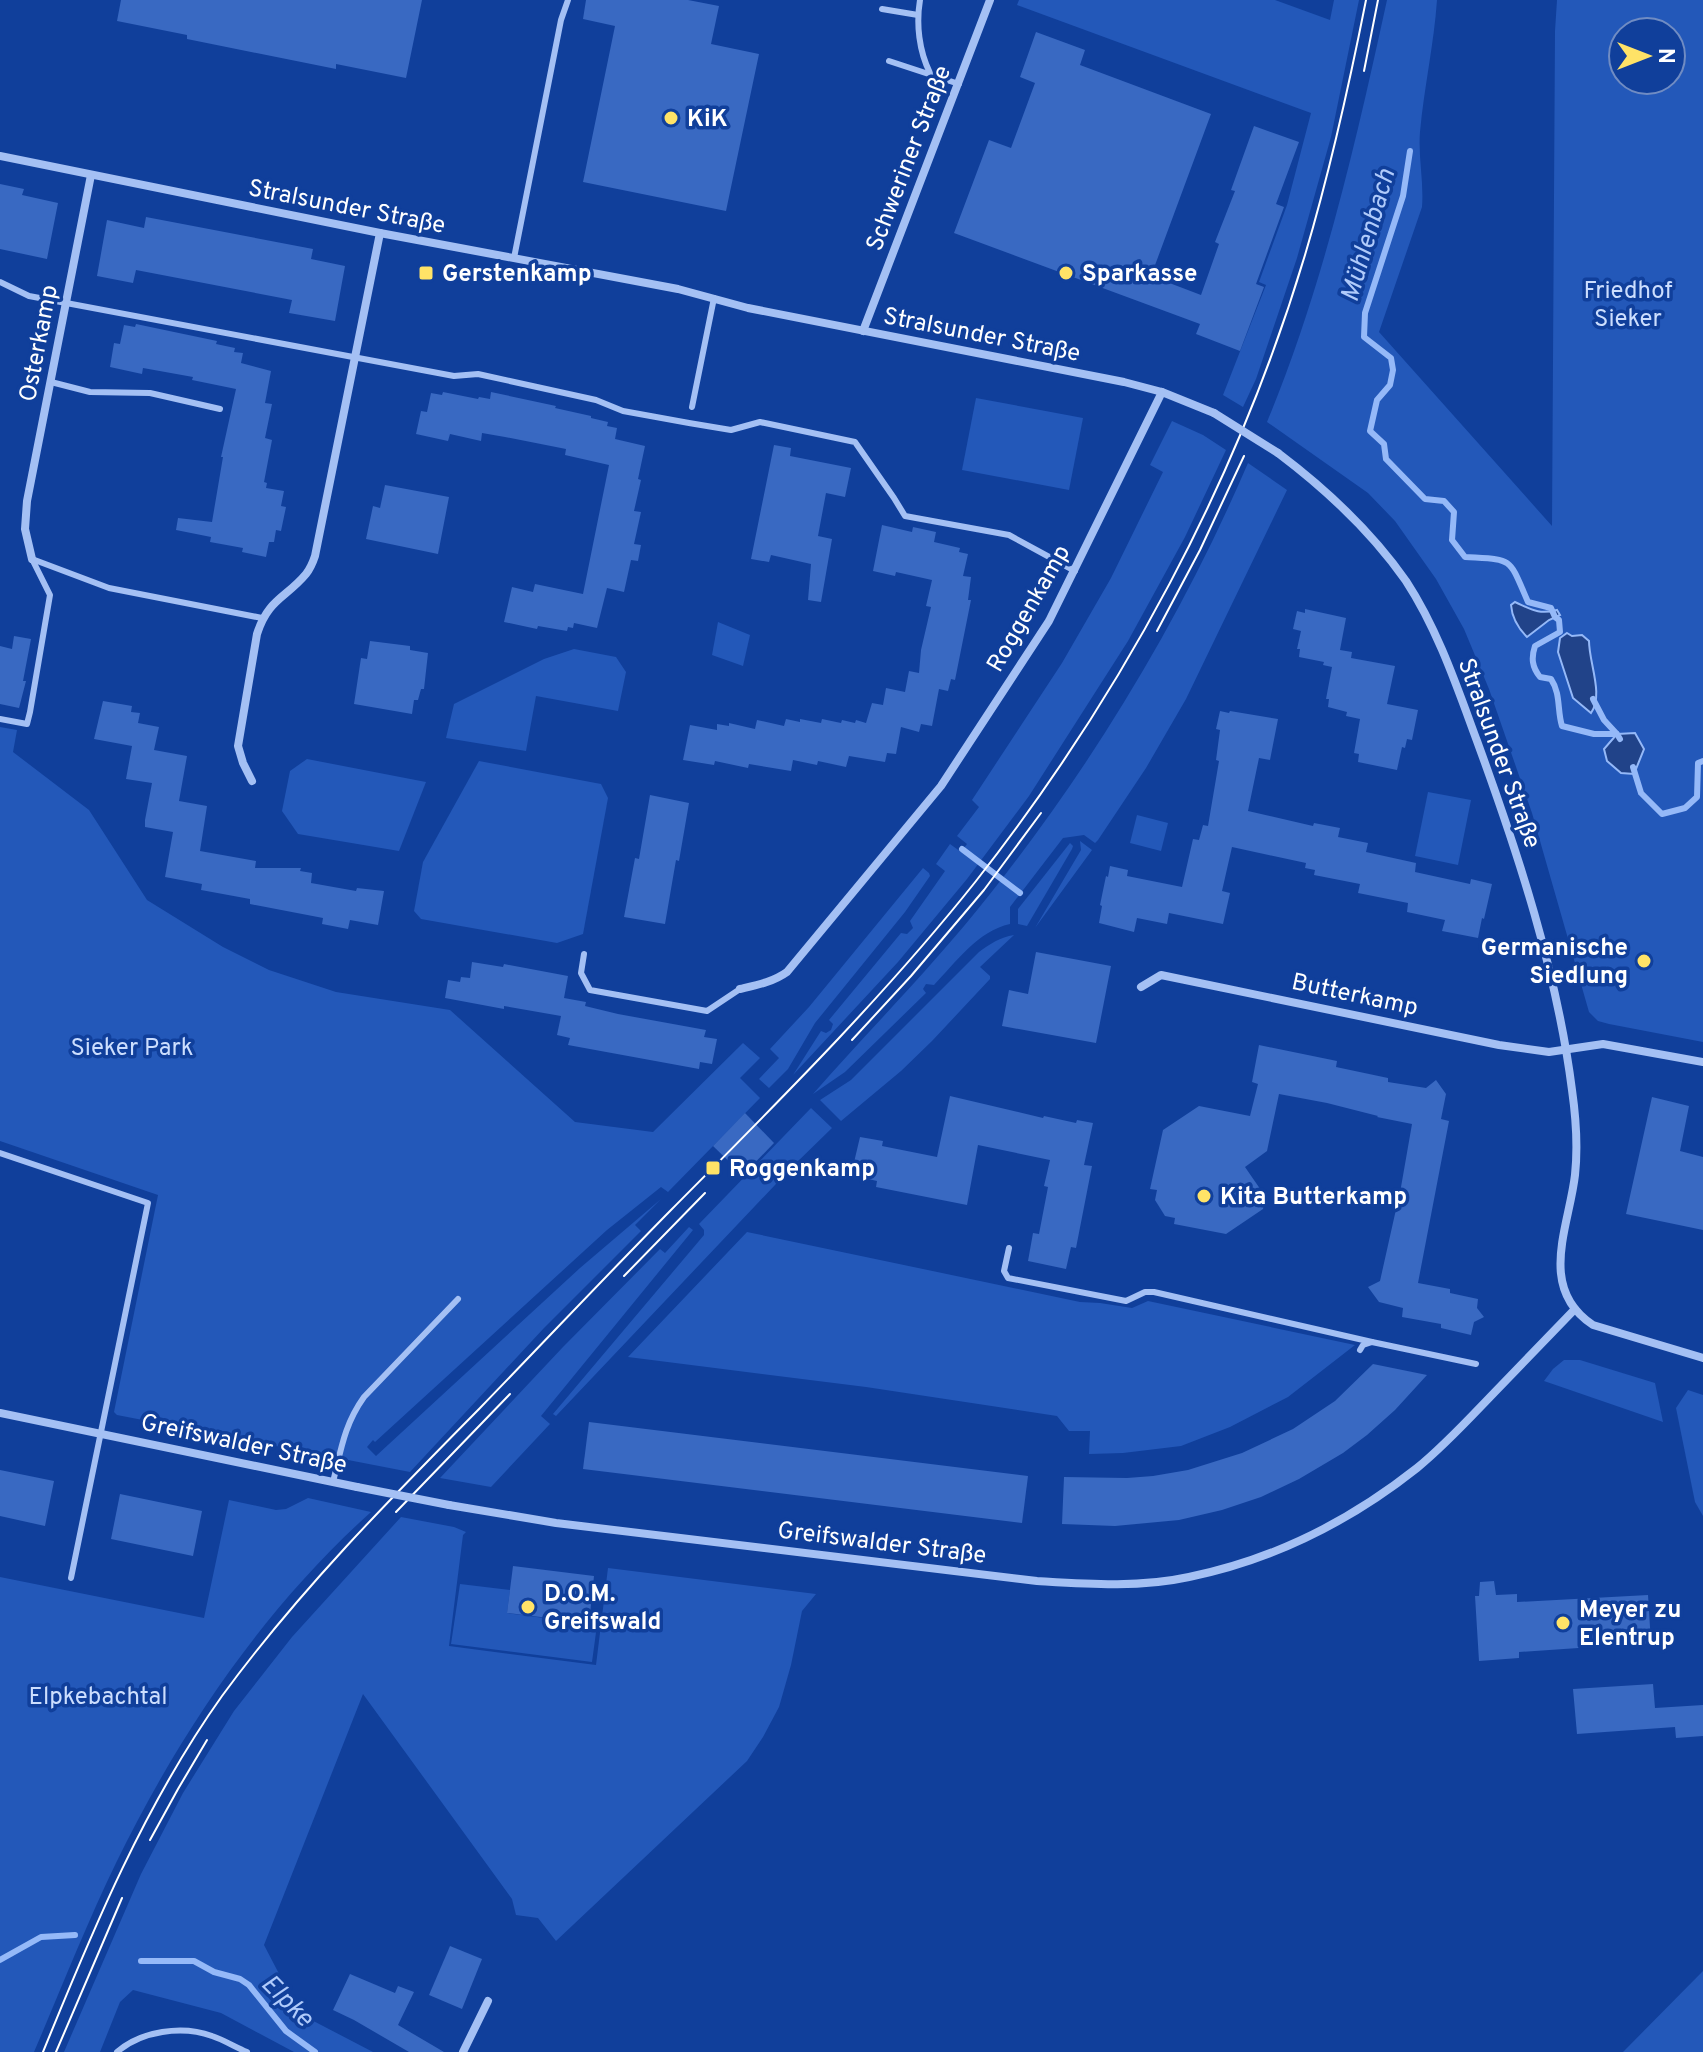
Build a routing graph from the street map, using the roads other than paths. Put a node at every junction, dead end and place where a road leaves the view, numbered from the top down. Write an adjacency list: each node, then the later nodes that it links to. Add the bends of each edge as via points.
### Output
1 (568, 0): 12 (lane)
2 (920, 0): 5 (lane)
3 (990, 0): 8 (street, Schweriner Straße)
4 (882, 9): 5 (lane)
5 (918, 15): 7 (lane, via 923,59)
6 (889, 61): 7 (lane)
7 (930, 73): 8 (lane)
8 (959, 84): 16 (street, Schweriner Straße)
9 (0, 156): 10 (street, Stralsunder Straße)
10 (91, 175): 11 (street, Stralsunder Straße); 15 (street, Osterkamp)
11 (380, 233): 12 (street, Stralsunder Straße); 17 (street)
12 (514, 258): 14 (street, Stralsunder Straße)
13 (0, 282): 15 (lane, via 29,296)
14 (714, 298): 16 (street, Stralsunder Straße); 20 (lane)
15 (67, 303): 17 (lane); 18 (street, Osterkamp)
16 (863, 331): 19 (street, Stralsunder Straße)
17 (354, 357): 23 (lane, via 454,376 478,374 689,423 731,430 760,422 855,442 905,516 1009,535); 24 (street, via 315,556 307,573)
18 (51, 382): 21 (lane, via 90,392 150,393); 22 (street, Osterkamp, via 27,501 25,529)
19 (1162, 392): 23 (street, Roggenkamp); 30 (street, Stralsunder Straße, bridge, via 1214,413 1316,482 1357,521 1407,584 1442,649 1491,781 1548,964)
20 (692, 407)
21 (220, 409)
22 (32, 559): 24 (lane, via 109,588); 25 (lane, Osterkamp, via 50,595 30,712 27,724)
23 (1075, 571): 29 (street, Roggenkamp, via 1049,621 966,748 905,831 787,972 777,980)
24 (262, 618): 26 (street, via 238,746)
25 (0, 719)
26 (252, 781)
27 (584, 954): 29 (lane, Roggenkamp, via 581,973 590,990 707,1011)
28 (1141, 987): 30 (street, Butterkamp, via 1161,975 1499,1045)
29 (740, 989)
30 (1565, 1050): 31 (street, via 1603,1044); 35 (street, Stralsunder Straße, via 1577,1144 1560,1267 1561,1283)
31 (1703, 1062)
32 (0, 1153): 41 (lane, via 148,1203)
33 (1009, 1248): 36 (lane, via 1004,1271 1008,1278 1126,1301 1154,1292)
34 (458, 1299): 42 (lane, via 352,1414)
35 (1575, 1309): 38 (street, via 1593,1325); 42 (street, Greifswalder Straße, bridge, via 1472,1416 1386,1491 1287,1547 1187,1578 1089,1584 1037,1581 556,1523)
36 (1372, 1342): 37 (lane); 39 (lane)
37 (1360, 1350)
38 (1703, 1358)
39 (1476, 1364)
40 (0, 1413): 41 (street, Greifswalder Straße)
41 (101, 1433): 42 (street, Greifswalder Straße); 43 (lane)
42 (333, 1482)
43 (71, 1578)
44 (488, 2001): 47 (street)
45 (117, 2052): 46 (lane, via 144,2036 185,2031 211,2035)
46 (247, 2052)
47 (463, 2052)

